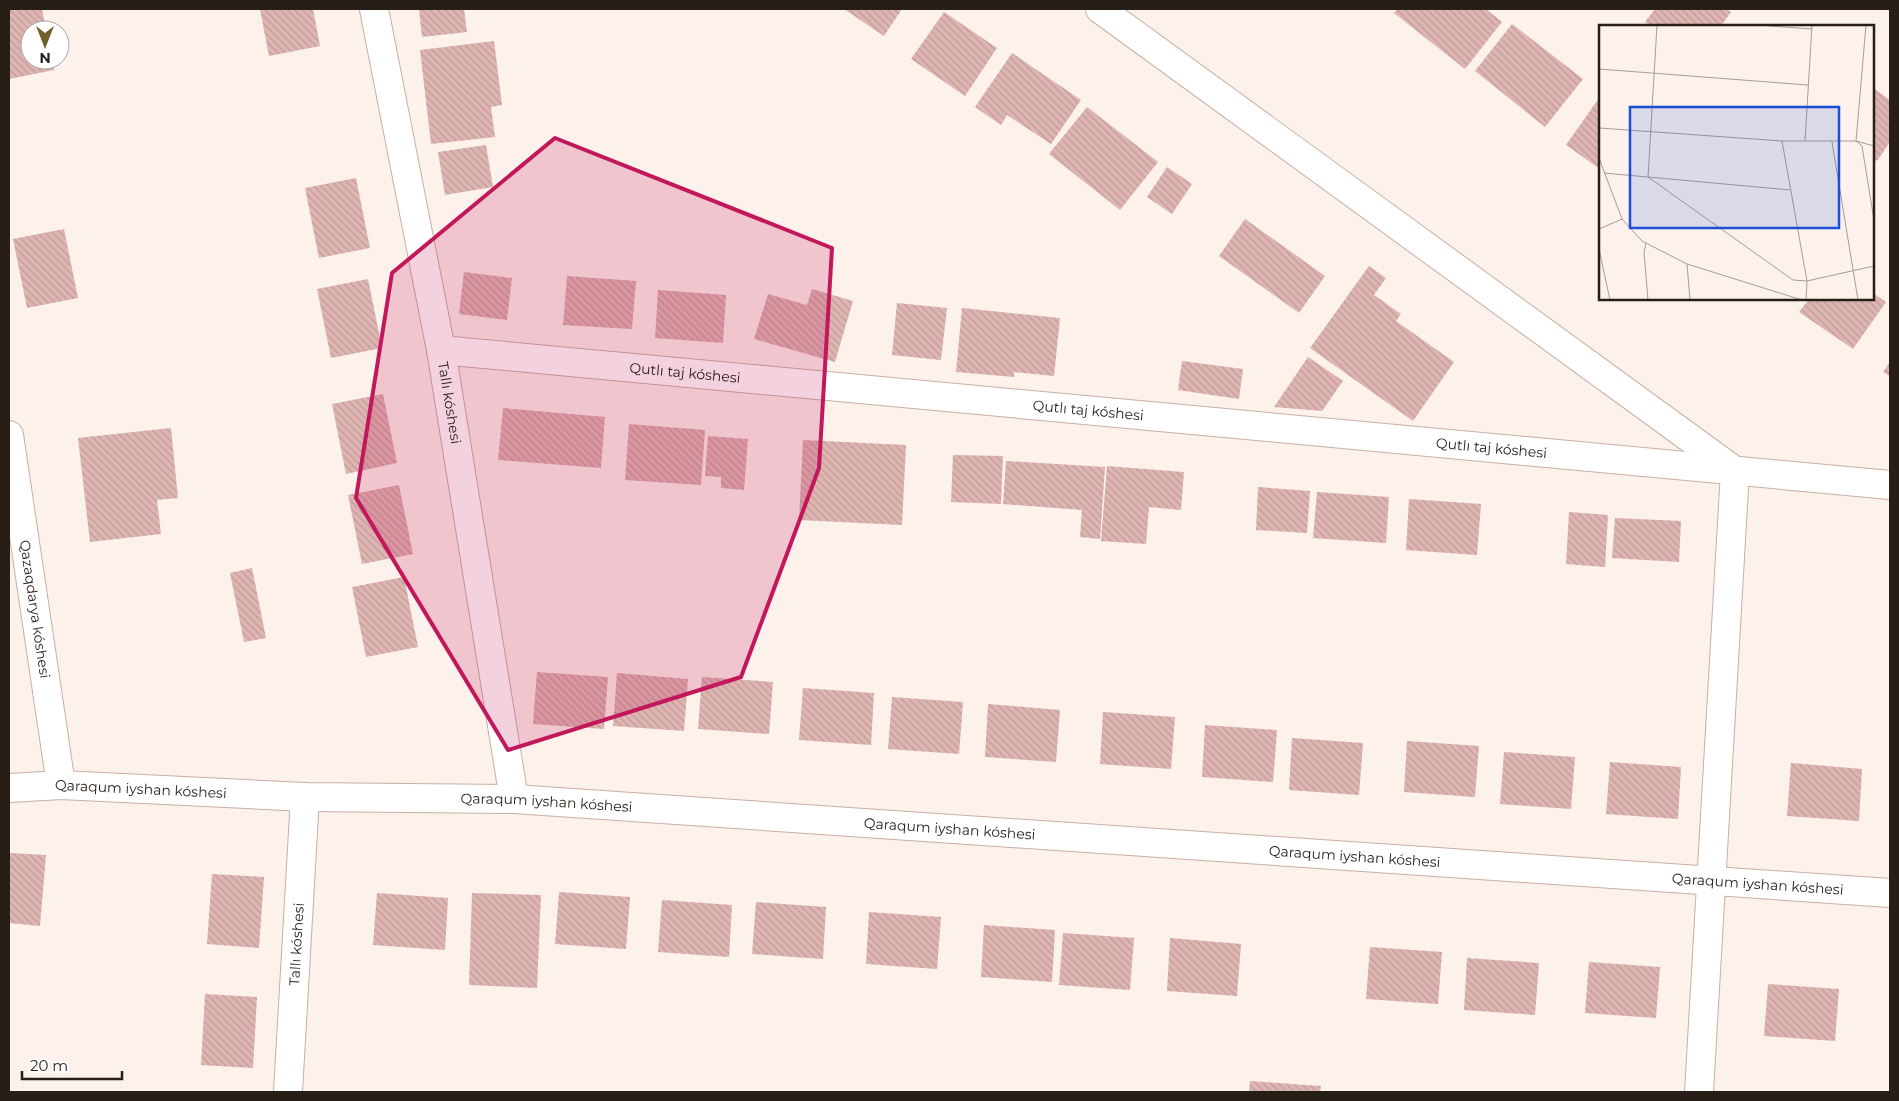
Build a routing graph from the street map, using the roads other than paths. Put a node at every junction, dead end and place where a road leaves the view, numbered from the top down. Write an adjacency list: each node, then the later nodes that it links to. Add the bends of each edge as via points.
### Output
1 (374, 9): 3 (street, Tallı kóshesi)
2 (1100, 9): 5 (street)
3 (442, 350): 5 (street, Qutlı taj kóshesi); 10 (street, Tallı kóshesi)
4 (9, 435): 7 (street, Qazaqdarya kóshesi)
5 (1735, 471): 6 (street, Qutlı taj kóshesi); 11 (street)
6 (1890, 485)
7 (61, 785): 8 (street, Qaraqum iyshan kóshesi); 9 (street, Qaraqum iyshan kóshesi)
8 (9, 788)
9 (305, 797): 10 (street, Qaraqum iyshan kóshesi); 13 (street, Tallı kóshesi)
10 (514, 798): 11 (street, Qaraqum iyshan kóshesi)
11 (1711, 880): 12 (street, Qaraqum iyshan kóshesi); 14 (street)
12 (1890, 892)
13 (288, 1092)
14 (1699, 1092)

